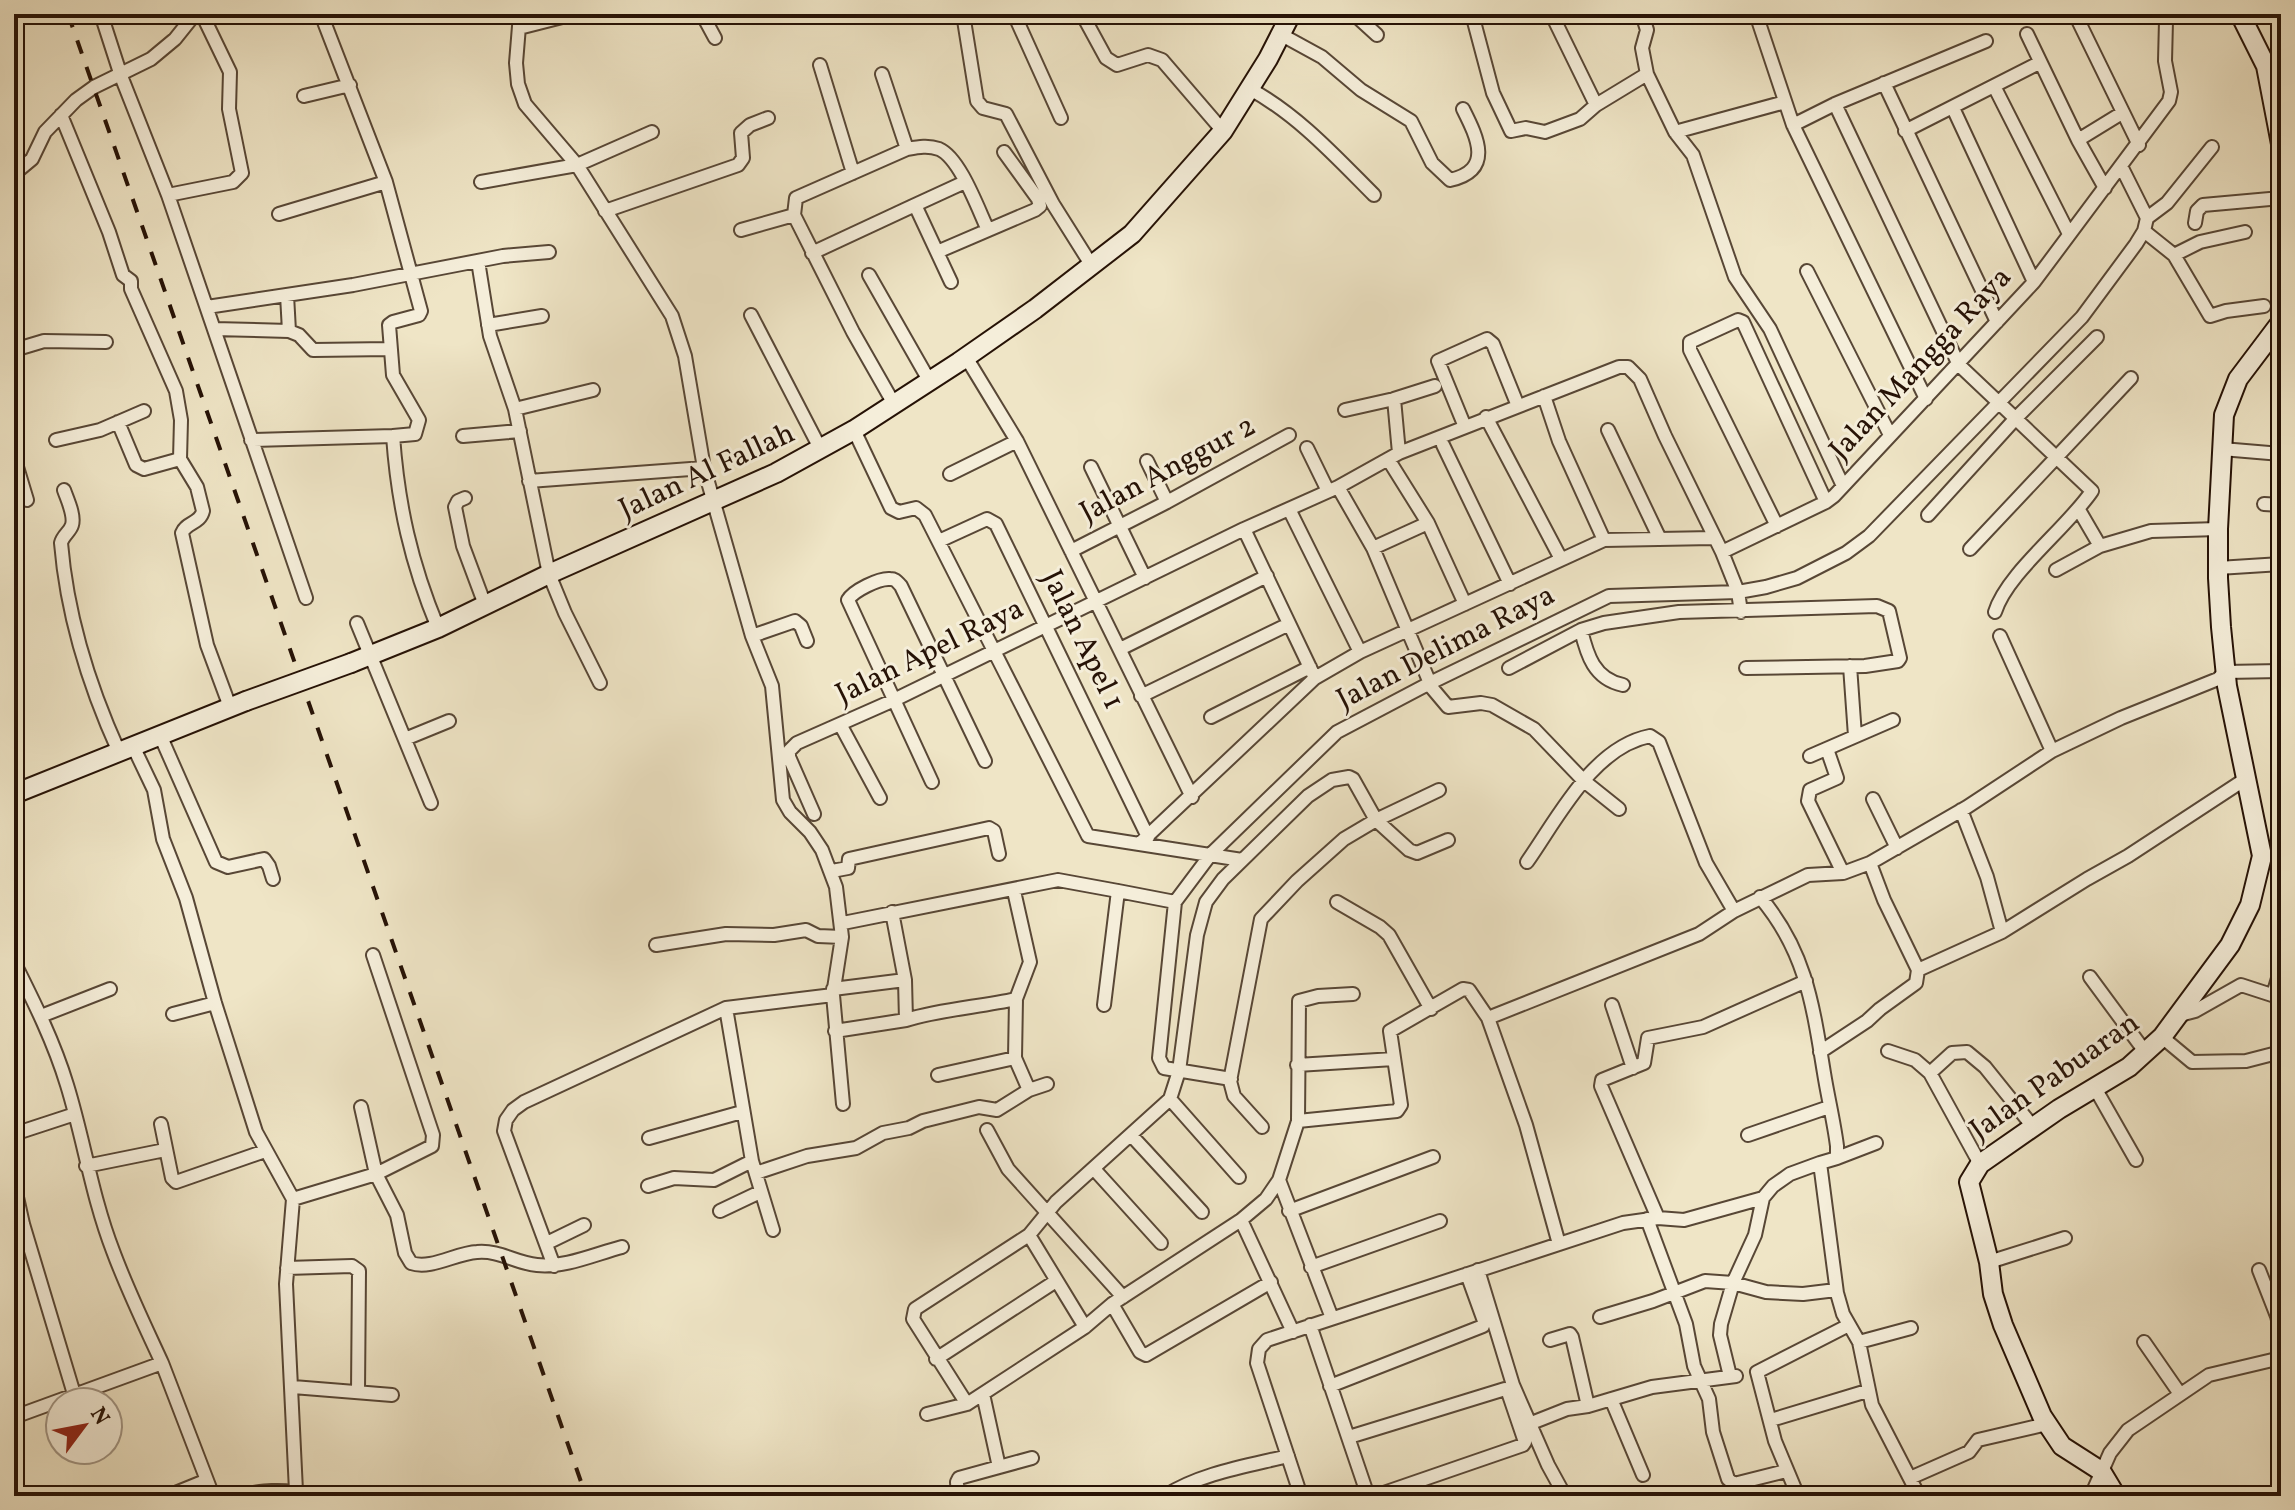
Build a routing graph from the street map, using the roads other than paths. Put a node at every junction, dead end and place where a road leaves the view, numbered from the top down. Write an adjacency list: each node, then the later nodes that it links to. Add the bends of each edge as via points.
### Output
1 (101, 14): 30 (street)
2 (195, 14): 30 (street, via 175,39)
3 (202, 14): 64 (street, via 230,72 229,109 242,173 233,182)
4 (321, 14): 32 (street)
5 (520, 14): 20 (street)
6 (574, 14): 20 (street)
7 (702, 14): 24 (street)
8 (963, 14): 82 (street, via 977,101 1006,114)
9 (1014, 14): 44 (street)
10 (1082, 14): 46 (street, via 1108,61 1117,65 1148,55 1162,60)
11 (1291, 14): 21 (street, Jalan Al Fallah)
12 (1354, 14): 23 (street)
13 (1472, 14): 38 (street, via 1493,93 1511,131 1545,132 1580,119)
14 (1642, 14): 29 (street)
15 (1756, 14): 36 (street)
16 (2075, 14): 41 (street)
17 (2240, 14): 51 (street, via 2266,66)
18 (1552, 15): 38 (street)
19 (2166, 21): 52 (street, Jalan Mangga Raya, via 2171,92)
20 (519, 28): 56 (street, via 516,63 525,104)
21 (1280, 34): 34 (street, Jalan Al Fallah); 40 (street, via 1322,57 1361,90 1411,121 1432,163 1450,180 1468,173 1479,150)
22 (2027, 34): 26 (street)
23 (1377, 35)
24 (715, 38)
25 (1986, 41): 31 (street)
26 (2039, 63): 33 (street); 50 (street)
27 (820, 65): 58 (street)
28 (882, 74): 54 (street)
29 (1647, 74): 38 (street); 49 (street)
30 (121, 76): 42 (street, via 94,87); 64 (street)
31 (1884, 83): 37 (street); 47 (street)
32 (350, 85): 35 (street); 60 (street)
33 (1994, 86): 39 (street); 76 (street)
34 (1250, 89): 46 (street, Jalan Al Fallah); 65 (street, via 1323,144)
35 (304, 96)
36 (1785, 102): 45 (street); 49 (street)
37 (1835, 104): 45 (street); 103 (street)
38 (1596, 105)
39 (1953, 108): 47 (street); 87 (street)
40 (1463, 109)
41 (2122, 113): 50 (street); 52 (street)
42 (61, 115): 59 (street, via 45,132 32,159); 139 (street, via 123,275 131,281 176,391)
43 (768, 118): 68 (street, via 741,133 743,158 738,165)
44 (1061, 118)
45 (1793, 125): 110 (street)
46 (1223, 131): 82 (street, Jalan Al Fallah, via 1132,234)
47 (1905, 131): 93 (street)
48 (652, 132): 56 (street)
49 (1675, 132): 145 (street, via 1693,155 1735,277 1770,329)
50 (2078, 140): 63 (street)
51 (2281, 144)
52 (2139, 145): 57 (street, Jalan Mangga Raya)
53 (2212, 147): 72 (street)
54 (907, 149): 58 (street); 62 (street, via 943,151)
55 (1004, 152): 74 (street, via 1040,206)
56 (577, 165): 61 (street); 68 (street)
57 (2122, 168): 63 (street, Jalan Mangga Raya); 72 (street)
58 (853, 173): 70 (street, via 800,195)
59 (14, 174)
60 (386, 182): 69 (street); 84 (street)
61 (481, 182)
62 (965, 182): 67 (street); 74 (street)
63 (2105, 188): 76 (street, Jalan Mangga Raya)
64 (168, 195): 90 (street)
65 (1374, 195)
66 (2281, 198): 71 (street, via 2203,205)
67 (915, 205): 78 (street); 79 (street)
68 (605, 211): 142 (street, via 672,316 685,356)
69 (279, 214)
70 (794, 215): 73 (street); 79 (street)
71 (2195, 223)
72 (2146, 225): 80 (street); 111 (street, via 2082,317)
73 (741, 230)
74 (988, 230): 78 (street)
75 (2245, 232): 80 (street, via 2200,242)
76 (2069, 234): 87 (street, Jalan Mangga Raya)
77 (549, 252): 81 (street)
78 (937, 252): 86 (street)
79 (812, 253): 112 (street)
80 (2174, 255): 89 (street, via 2210,316)
81 (478, 261): 84 (street); 95 (street)
82 (1092, 266): 102 (street, Jalan Al Fallah)
83 (1807, 271): 125 (street)
84 (411, 272): 88 (street); 100 (street, via 421,313 391,323)
85 (869, 275): 105 (street)
86 (951, 282)
87 (2034, 282): 93 (street, Jalan Mangga Raya)
88 (287, 295): 90 (street); 97 (street)
89 (2264, 306)
90 (207, 307): 96 (street)
91 (751, 315): 134 (street)
92 (542, 316): 95 (street)
93 (1997, 322): 103 (street, Jalan Mangga Raya)
94 (2281, 322): 133 (street, Jalan Pabuaran, via 2229,397)
95 (488, 325): 114 (street)
96 (214, 329): 97 (street); 129 (street)
97 (289, 331): 100 (street, via 313,350)
98 (2097, 337): 118 (street)
99 (106, 342): 101 (street, via 44,341)
100 (390, 349): 126 (street, via 395,382 419,420 417,433)
101 (14, 350)
102 (963, 360): 105 (street, Jalan Al Fallah); 130 (street)
103 (1959, 365): 110 (street, Jalan Mangga Raya); 111 (street)
104 (2131, 378): 138 (street)
105 (930, 382): 112 (street, Jalan Al Fallah)
106 (1435, 386): 109 (street)
107 (593, 390): 114 (street)
108 (1544, 396): 113 (street, Jalan Apel Raya); 164 (street, Jalan Apel Raya, via 1619,367 1636,373); 165 (street)
109 (1394, 399): 115 (street); 136 (street)
110 (1926, 399): 125 (street, Jalan Mangga Raya)
111 (2000, 403): 118 (street); 182 (street, via 1858,546)
112 (894, 404): 121 (street, Jalan Al Fallah)
113 (1518, 406): 117 (street, Jalan Apel Raya); 120 (street, via 1487,339 1438,361)
114 (515, 409): 123 (street)
115 (1345, 410)
116 (144, 411): 119 (street)
117 (1486, 417): 120 (street, Jalan Apel Raya); 172 (street)
118 (2015, 417): 138 (street); 157 (street)
119 (118, 422): 128 (street); 139 (street, via 136,465 144,469)
120 (1465, 427): 136 (street, Jalan Apel Raya)
121 (854, 430): 134 (street, Jalan Al Fallah); 166 (street, via 891,508 919,509)
122 (1608, 430): 163 (street)
123 (520, 431): 127 (street); 144 (street)
124 (1289, 435): 150 (street, Jalan Anggur 2)
125 (1890, 435): 145 (street, Jalan Mangga Raya)
126 (393, 436): 129 (street); 189 (street, via 409,548)
127 (463, 436)
128 (56, 440)
129 (251, 440): 180 (street)
130 (1017, 445): 143 (street); 170 (street)
131 (1443, 445): 179 (street)
132 (1307, 448): 146 (street)
133 (2222, 449): 135 (street); 162 (street, Jalan Pabuaran)
134 (821, 450): 152 (street, Jalan Al Fallah)
135 (2281, 454)
136 (1393, 456): 146 (street, Jalan Apel Raya); 158 (street)
137 (14, 457): 149 (street)
138 (2056, 457): 156 (street, via 2092,491); 169 (street)
139 (180, 459): 211 (street, via 197,487 203,511 198,521 182,530 207,645)
140 (1147, 461): 150 (street)
141 (1091, 467): 159 (street)
142 (704, 468): 144 (street); 152 (street)
143 (950, 474)
144 (529, 481): 176 (street)
145 (1843, 486): 151 (street, Jalan Mangga Raya)
146 (1333, 489): 155 (street, Jalan Apel Raya); 168 (street)
147 (64, 490): 219 (street, via 73,519 61,543 68,601 94,692)
148 (465, 498): 184 (street, via 455,507)
149 (27, 500)
150 (1167, 502): 159 (street, Jalan Anggur 2)
151 (1826, 502): 160 (street, Jalan Mangga Raya); 160 (street, via 1744,324 1738,320 1714,330 1690,342 1690,350)
152 (713, 503): 176 (street, Jalan Al Fallah); 192 (street)
153 (2264, 504): 154 (street)
154 (2281, 505)
155 (1289, 509): 161 (street, Jalan Apel Raya); 197 (street)
156 (2079, 510): 167 (street); 185 (street, via 2007,587)
157 (1928, 515)
158 (1428, 523): 168 (street); 183 (street)
159 (1120, 526): 170 (street, Jalan Anggur 2); 178 (street)
160 (1777, 526): 171 (street, Jalan Mangga Raya)
161 (1244, 529): 177 (street); 178 (street, Jalan Apel Raya)
162 (2218, 529): 167 (street, via 2151,531); 174 (street, Jalan Pabuaran)
163 (1659, 537): 164 (street, Jalan Delima Raya); 165 (street, Jalan Delima Raya)
164 (1713, 538): 171 (street, Jalan Apel Raya)
165 (1604, 540): 172 (street, Jalan Delima Raya)
166 (939, 541): 188 (street, Jalan Apel 1, via 992,520); 195 (street)
167 (2100, 546): 175 (street)
168 (1373, 548): 190 (street)
169 (1970, 549)
170 (1071, 551): 181 (street)
171 (1722, 552): 182 (street, Jalan Apel Raya)
172 (1561, 559): 179 (street, Jalan Delima Raya)
173 (2281, 564): 174 (street)
174 (2218, 568): 204 (street, Jalan Pabuaran)
175 (2056, 570)
176 (549, 574): 184 (street, Jalan Al Fallah); 206 (street)
177 (1267, 576): 187 (street); 196 (street)
178 (1145, 578): 181 (street, Jalan Apel Raya)
179 (1510, 584): 183 (street, Jalan Delima Raya)
180 (306, 598)
181 (1095, 602): 188 (street, Jalan Apel Raya); 196 (street)
182 (1740, 602): 191 (street); 199 (street, via 1877,606 1889,611 1899,659); 208 (street, Jalan Delima Raya, via 1609,596)
183 (1465, 604): 190 (street, Jalan Delima Raya)
184 (485, 605): 189 (street, Jalan Al Fallah)
185 (1995, 612)
186 (357, 623): 198 (street)
187 (1289, 624): 203 (street); 209 (street)
188 (1045, 625): 195 (street, Jalan Apel Raya); 237 (street, Jalan Apel 1)
189 (438, 628): 198 (street, Jalan Al Fallah)
190 (1409, 630): 197 (street, Jalan Delima Raya); 208 (street)
191 (1581, 630): 200 (street); 207 (street, via 1597,671)
192 (752, 636): 194 (street, via 795,621); 245 (street, via 772,686 783,800 810,832)
193 (2000, 636): 221 (street)
194 (807, 641)
195 (995, 649): 205 (street, Jalan Apel Raya); 237 (street, via 1088,836)
196 (1120, 649): 209 (street)
197 (1360, 652): 203 (street, Jalan Delima Raya)
198 (369, 655): 211 (street, Jalan Al Fallah, bridge); 218 (street)
199 (1850, 666): 201 (street); 217 (street)
200 (1509, 668)
201 (1746, 668)
202 (2281, 671): 204 (street)
203 (1312, 672): 212 (street); 229 (street, Jalan Delima Raya)
204 (2225, 672): 221 (street); 224 (street, Jalan Pabuaran)
205 (945, 674): 210 (street, Jalan Apel Raya); 210 (street, via 895,579 851,594 848,600); 223 (street)
206 (600, 683)
207 (1623, 685)
208 (1431, 686): 225 (street, via 1448,707 1492,705 1534,729); 241 (street, Jalan Delima Raya, via 1337,732)
209 (1141, 696): 229 (street)
210 (892, 701): 215 (street, Jalan Apel Raya); 226 (street)
211 (238, 704): 216 (street, Jalan Al Fallah)
212 (1211, 717)
213 (1893, 720): 217 (street)
214 (449, 721): 218 (street)
215 (840, 724): 230 (street); 235 (street, Jalan Apel Raya, via 789,751)
216 (160, 735): 219 (street, Jalan Al Fallah); 247 (street, via 216,862 228,867 264,859)
217 (1855, 736): 220 (street)
218 (405, 739): 232 (street)
219 (126, 749): 228 (street, Jalan Al Fallah); 271 (street, via 154,790 163,839 186,898)
220 (1827, 749): 222 (street); 246 (street, via 1837,778 1810,790 1808,801)
221 (2052, 751): 234 (street)
222 (1810, 756)
223 (985, 761)
224 (2247, 778): 256 (street); 278 (street, Jalan Pabuaran, via 2262,856 2259,878 2230,945)
225 (1584, 781): 233 (street); 243 (street); 253 (street, via 1607,757 1639,738 1650,736 1659,742 1706,863)
226 (932, 782)
227 (1439, 790): 236 (street)
228 (14, 794)
229 (1192, 797): 237 (street, Jalan Delima Raya)
230 (880, 798)
231 (1873, 799): 239 (street)
232 (431, 803)
233 (1619, 809)
234 (1961, 810): 239 (street); 256 (street)
235 (814, 814)
236 (1376, 820): 238 (street, via 1417,853); 242 (street, via 1353,779 1332,780); 294 (street, via 1321,858 1261,919)
237 (1144, 840): 241 (street)
238 (1448, 840)
239 (1897, 848): 244 (street)
240 (999, 854): 245 (street, via 989,828 849,859 848,868)
241 (1211, 854): 242 (street); 251 (street, Jalan Delima Raya)
242 (1242, 860): 291 (street, via 1214,890 1200,917)
243 (1527, 862)
244 (1870, 863): 246 (street); 262 (street)
245 (832, 871): 255 (street)
246 (1843, 873): 250 (street, via 1808,875)
247 (273, 879)
248 (1014, 891): 249 (street, via 1058,880); 254 (street); 270 (street, via 1030,962)
249 (1118, 891): 251 (street); 272 (street)
250 (1760, 897): 253 (street); 265 (street, via 1792,943)
251 (1175, 902): 291 (street, via 1158,1054)
252 (1337, 902): 275 (street, via 1389,935)
253 (1734, 911): 279 (street, via 1699,934)
254 (892, 912): 255 (street); 264 (street)
255 (843, 923): 257 (street)
256 (2002, 932): 262 (street)
257 (842, 937): 258 (street, via 806,930); 267 (street)
258 (656, 945)
259 (373, 955): 324 (street, via 434,1141 427,1151)
260 (14, 962): 277 (street)
261 (2281, 968): 269 (street)
262 (1918, 970): 284 (street, via 1916,983 1907,991)
263 (2090, 977): 286 (street)
264 (905, 980): 267 (street); 280 (street)
265 (1806, 981): 284 (street); 290 (street, via 1703,1027 1651,1037 1645,1044 1646,1061)
266 (110, 989): 277 (street)
267 (833, 992): 274 (street); 281 (street)
268 (1353, 994): 289 (street, via 1299,1001)
269 (2277, 996): 278 (street, via 2241,985)
270 (1016, 999): 280 (street); 287 (street)
271 (215, 1003): 276 (street); 315 (street)
272 (1104, 1005)
273 (1612, 1005): 290 (street)
274 (726, 1008): 302 (street); 344 (street, via 513,1110 504,1131)
275 (1431, 1009): 279 (street, via 1463,989 1475,995); 288 (street, via 1390,1031)
276 (173, 1014)
277 (41, 1016): 303 (street)
278 (2177, 1016): 282 (street, Jalan Pabuaran)
279 (1488, 1018): 346 (street, via 1526,1125)
280 (906, 1020): 281 (street)
281 (835, 1031): 299 (street)
282 (2162, 1037): 285 (street, via 2192,1062 2246,1061); 286 (street, Jalan Pabuaran)
283 (1888, 1051): 292 (street, via 1915,1060)
284 (1820, 1052): 301 (street)
285 (2281, 1052)
286 (2146, 1053): 296 (street, Jalan Pabuaran)
287 (1015, 1058): 293 (street); 297 (street)
288 (1394, 1059): 289 (street); 304 (street, via 1401,1105 1397,1111)
289 (1297, 1065): 304 (street)
290 (1633, 1068): 336 (street, via 1602,1080 1601,1086)
291 (1173, 1070): 294 (street); 298 (street)
292 (1930, 1073): 307 (street, via 1952,1053 1967,1052); 320 (street)
293 (938, 1075)
294 (1231, 1079): 306 (street, via 1234,1096)
295 (1047, 1084): 297 (street)
296 (2095, 1088): 307 (street, Jalan Pabuaran); 318 (street)
297 (1029, 1090): 322 (street, via 997,1110 976,1108 883,1133 856,1148)
298 (1170, 1099): 310 (street); 325 (street)
299 (843, 1104)
300 (361, 1107): 324 (street)
301 (1829, 1107): 311 (street); 317 (street)
302 (742, 1112): 312 (street); 322 (street)
303 (75, 1114): 309 (street); 321 (street)
304 (1298, 1121): 326 (street)
305 (161, 1124): 314 (street)
306 (1262, 1127)
307 (2034, 1128): 320 (street, Jalan Pabuaran)
308 (987, 1130): 334 (street, via 1008,1169)
309 (14, 1134)
310 (1131, 1135): 323 (street); 335 (street)
311 (1748, 1135)
312 (649, 1138)
313 (1876, 1143): 317 (street)
314 (165, 1150): 315 (street, via 176,1182); 321 (street)
315 (265, 1151): 331 (street)
316 (1433, 1157): 333 (street)
317 (1837, 1158): 319 (street)
318 (2136, 1160)
319 (1820, 1163): 330 (street, via 1790,1174); 357 (street)
320 (1980, 1164): 348 (street, Jalan Pabuaran, via 1969,1182)
321 (86, 1166): 374 (street, via 112,1250)
322 (754, 1167): 328 (street, via 714,1180 674,1178); 329 (street)
323 (1094, 1169): 334 (street); 345 (street)
324 (376, 1174): 331 (street); 349 (street, via 397,1215 411,1263 420,1266 483,1251 525,1264)
325 (1239, 1177)
326 (1279, 1180): 333 (street); 337 (street)
327 (14, 1184): 340 (street)
328 (648, 1186)
329 (760, 1192): 332 (street); 341 (street)
330 (1763, 1198): 336 (street, via 1684,1220); 356 (street, via 1755,1235)
331 (293, 1199): 351 (street)
332 (720, 1211)
333 (1289, 1211): 350 (street)
334 (1047, 1212): 342 (street); 359 (street)
335 (1202, 1212)
336 (1652, 1219): 346 (street); 358 (street)
337 (1241, 1220): 355 (street); 359 (street)
338 (1440, 1221): 350 (street)
339 (584, 1225): 344 (street)
340 (18, 1226): 376 (street)
341 (773, 1230)
342 (1029, 1235): 354 (street); 373 (street, via 915,1309 913,1319)
343 (2065, 1238): 348 (street)
344 (547, 1243): 349 (street)
345 (1161, 1243)
346 (1559, 1244): 353 (street)
347 (622, 1247): 349 (street)
348 (1989, 1262): 393 (street, Jalan Pabuaran, via 2003,1325)
349 (554, 1266)
350 (1311, 1267): 362 (street)
351 (287, 1268): 379 (street); 380 (street, via 352,1266 359,1271)
352 (2259, 1270): 360 (street)
353 (1472, 1272): 362 (street); 378 (street, via 1483,1326); 392 (street)
354 (1056, 1281): 365 (street); 373 (street)
355 (1271, 1282): 359 (street, via 1146,1355); 367 (street)
356 (1733, 1283): 357 (street, via 1766,1292); 358 (street, via 1705,1281); 375 (street, via 1720,1335 1733,1376)
357 (1836, 1290): 364 (street)
358 (1673, 1293): 361 (street); 375 (street)
359 (1117, 1301): 365 (street)
360 (2279, 1316): 368 (street)
361 (1600, 1317)
362 (1332, 1318): 363 (street)
363 (1310, 1325): 367 (street); 378 (street)
364 (1849, 1325): 370 (street); 391 (street, via 1758,1370)
365 (1085, 1327): 382 (street)
366 (1911, 1328): 370 (street)
367 (1293, 1332): 395 (street, via 1267,1340 1257,1363)
368 (2281, 1332)
369 (1550, 1340): 388 (street, via 1572,1337)
370 (1859, 1342): 381 (street)
371 (2144, 1342): 383 (street)
372 (2281, 1358): 383 (street, via 2209,1375)
373 (936, 1359): 386 (street)
374 (162, 1363): 377 (street); 402 (street)
375 (1701, 1380): 385 (street); 398 (street, via 1728,1479 1734,1484)
376 (71, 1386)
377 (97, 1386)
378 (1330, 1386): 394 (street)
379 (293, 1387): 380 (street); 403 (street, via 292,1446)
380 (358, 1391): 384 (street)
381 (1867, 1391): 391 (street); 401 (street)
382 (983, 1394): 386 (street); 397 (street)
383 (2180, 1394): 399 (street, via 2128,1430)
384 (392, 1395)
385 (1611, 1399): 388 (street); 400 (street)
386 (967, 1404): 389 (street)
387 (44, 1406): 390 (street)
388 (1588, 1406): 392 (street)
389 (927, 1414)
390 (14, 1417)
391 (1771, 1420): 398 (street)
392 (1529, 1424): 412 (street)
393 (2047, 1424): 399 (street, Jalan Pabuaran, via 2062,1446); 401 (street, via 1978,1440 1969,1452)
394 (1349, 1437): 410 (street); 411 (street, via 1505,1389 1523,1445)
395 (1288, 1456): 408 (street, via 1215,1475); 409 (street)
396 (1032, 1458): 397 (street)
397 (999, 1467): 407 (street, via 959,1478)
398 (1786, 1471): 413 (street)
399 (2101, 1471): 415 (street); 416 (street, Jalan Pabuaran)
400 (1643, 1475)
401 (1910, 1478): 414 (street)
402 (205, 1481): 404 (street); 405 (street)
403 (302, 1494): 406 (street)
404 (168, 1496)
405 (213, 1496)
406 (233, 1496)
407 (958, 1496)
408 (1165, 1496)
409 (1301, 1496)
410 (1368, 1496)
411 (1375, 1496)
412 (1565, 1496)
413 (1798, 1496)
414 (1919, 1496)
415 (2091, 1496)
416 (2116, 1496)

